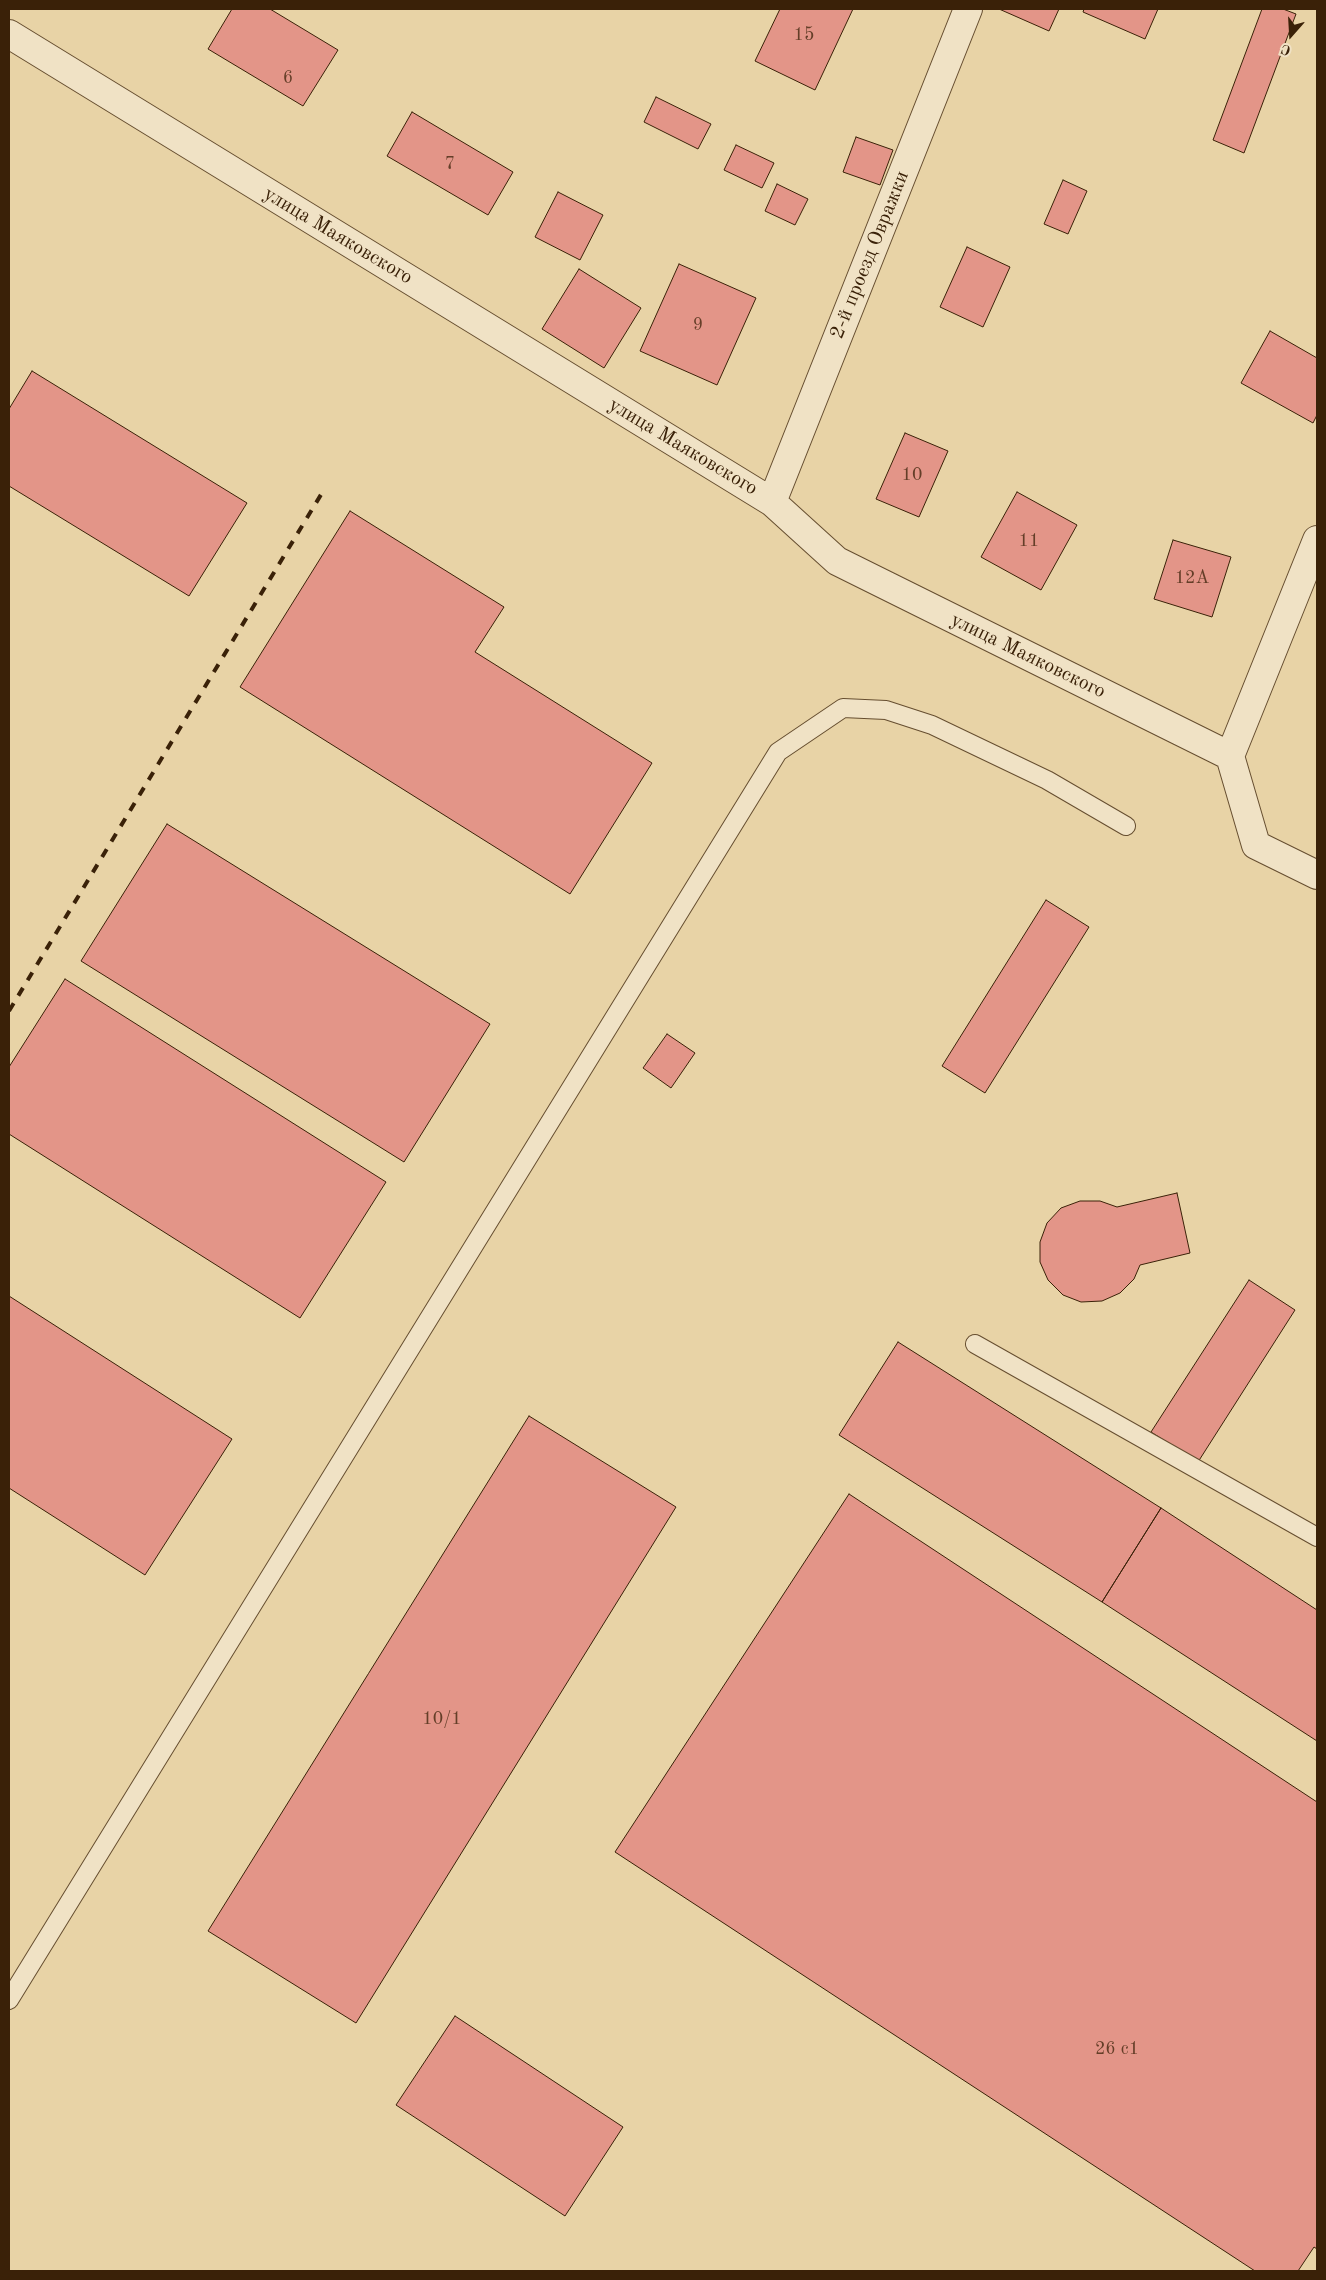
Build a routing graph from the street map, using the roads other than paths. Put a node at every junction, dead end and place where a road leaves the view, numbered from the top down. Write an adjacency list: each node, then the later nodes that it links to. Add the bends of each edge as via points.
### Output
1 (968, 9): 3 (street, 2-й проезд Овражки)
2 (9, 34): 3 (street, улица Маяковского)
3 (772, 502): 5 (street, улица Маяковского, via 837,561)
4 (1317, 540): 5 (street)
5 (1230, 756): 7 (street, via 1256,845)
6 (1126, 826): 10 (lane, via 1047,780 932,725 886,710 843,708 778,752)
7 (1317, 875)
8 (975, 1344): 9 (lane)
9 (1317, 1537)
10 (9, 2000)

